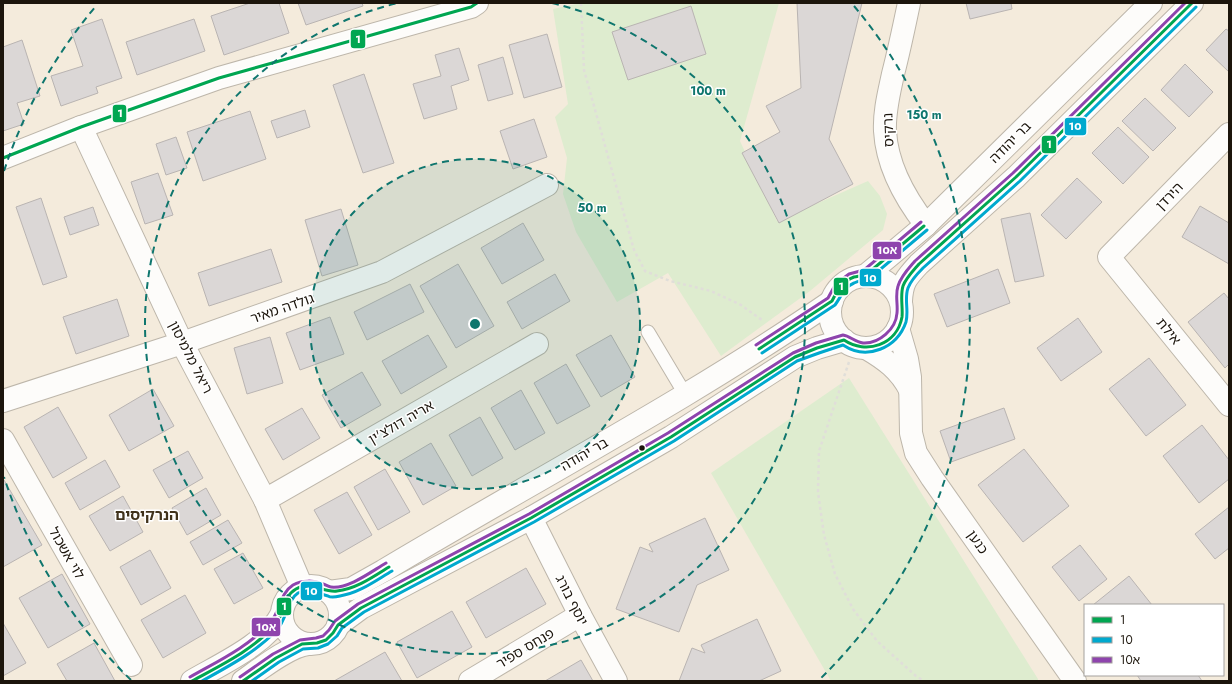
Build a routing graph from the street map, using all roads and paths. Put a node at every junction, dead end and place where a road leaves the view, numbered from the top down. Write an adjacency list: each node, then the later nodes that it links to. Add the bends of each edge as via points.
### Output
1 (477, 3): 6 (street, via 472,7 219,78)
2 (581, 3): 17 (path, via 584,70 634,250 645,271 670,281 711,291 741,305)
3 (909, 3): 10 (street, נרקיס, via 885,112 885,132 889,154 899,181 912,207)
4 (1151, 3): 10 (street, בר יהודה)
5 (1192, 3): 14 (street, בר יהודה, via 1016,177 919,264 908,276 902,288)
6 (81, 127): 8 (street); 18 (street, ריאל מלמיסון)
7 (1229, 134): 11 (street, הירדן)
8 (3, 158)
9 (548, 185): 18 (street, גולדה מאיר, via 382,272)
10 (926, 225): 12 (street, בר יהודה)
11 (1109, 258): 24 (street, אילת)
12 (865, 276): 13 (street, via 844,283); 14 (street, via 876,277 887,283 896,291)
13 (832, 301): 17 (street, בר יהודה); 20 (street, via 831,322 836,332)
14 (901, 301): 15 (street, via 901,320)
15 (898, 328): 20 (street, via 892,336 876,346); 21 (street, כנען, via 907,359)
16 (648, 332): 22 (lane)
17 (782, 334): 22 (street, בר יהודה)
18 (182, 343): 23 (street, גולדה מאיר); 26 (street, ריאל מלמיסון)
19 (537, 344): 26 (street, אריה דולצ'ין)
20 (855, 345): 21 (street, via 879,355 896,370); 27 (street, בר יהודה, via 817,348 795,357 671,437); 39 (path, via 819,451 818,492 824,535 835,574 853,609 877,641)
21 (911, 393): 40 (street, כנען, via 911,433 916,453)
22 (685, 394): 29 (street, בר יהודה, via 351,588)
23 (3, 401)
24 (1229, 405)
25 (3, 440): 34 (street, לוי אשכול)
26 (265, 500): 28 (street, ריאל מלמיסון)
27 (531, 518): 31 (street, יוסף בורג); 32 (street, בר יהודה, via 361,608)
28 (302, 587): 29 (street, via 316,586); 30 (street, via 296,589 284,603)
29 (329, 592): 32 (street, via 338,607)
30 (282, 614): 33 (street, via 286,631 292,637); 35 (street, via 276,624 248,648)
31 (580, 615): 37 (street, פנחס ספיר); 38 (street, יוסף בורג)
32 (338, 625): 33 (street, via 326,640)
33 (308, 644): 36 (street, via 302,644 276,658)
34 (131, 665)
35 (192, 681)
36 (243, 681)
37 (470, 681)
38 (616, 681)
39 (924, 681)
40 (1076, 681)

